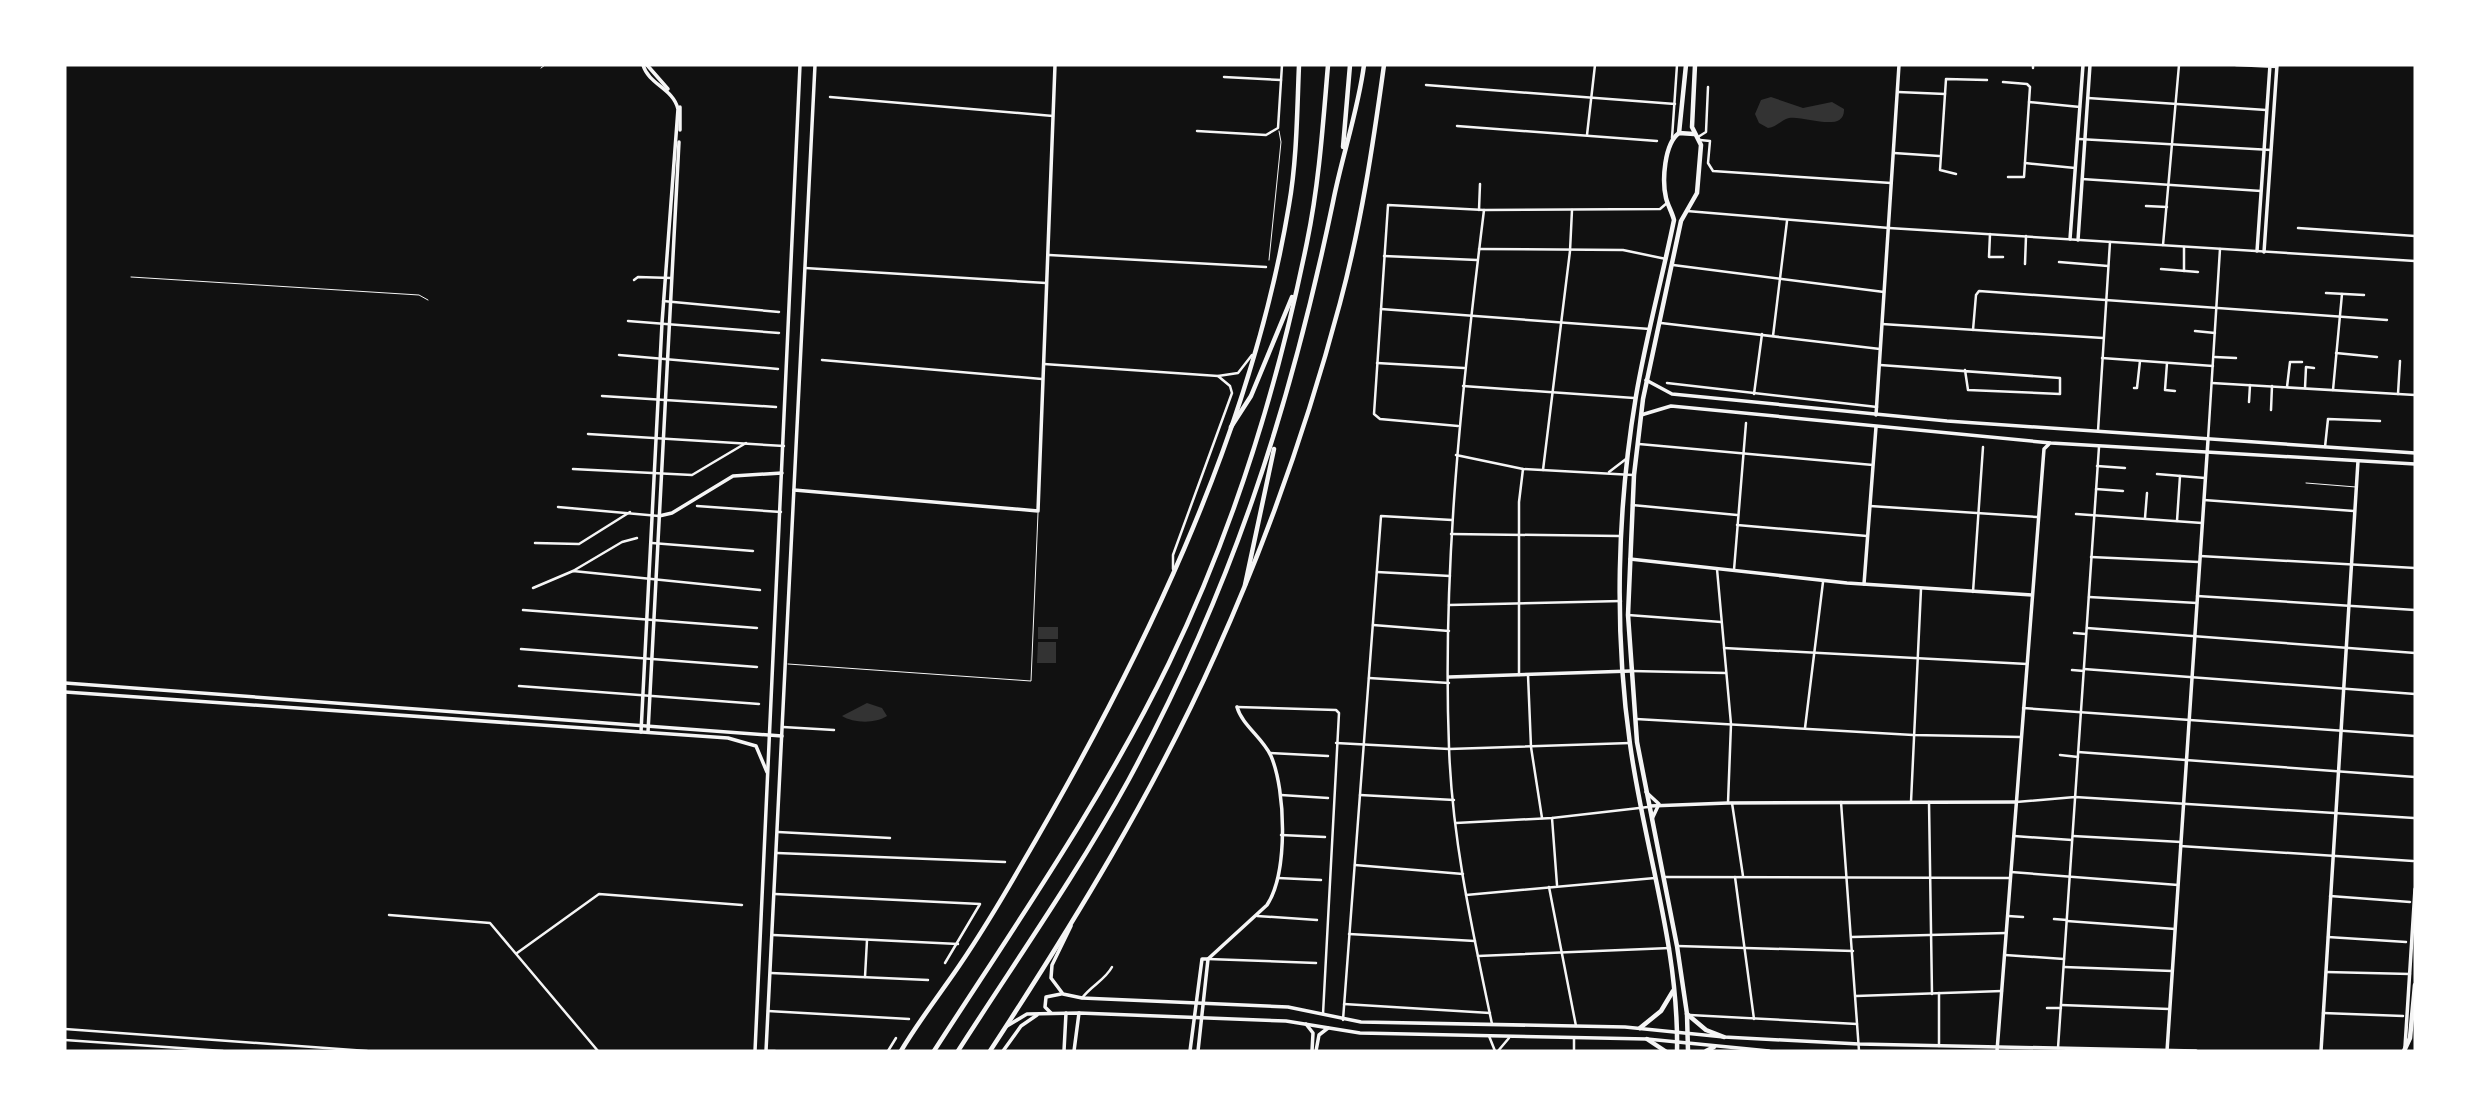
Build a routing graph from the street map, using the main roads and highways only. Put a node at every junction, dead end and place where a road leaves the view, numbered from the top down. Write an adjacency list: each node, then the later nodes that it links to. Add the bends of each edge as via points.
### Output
1 (645, 65): 35 (main road, via 655,84 676,100 678,109 663,302); 35 (main road, via 672,93 681,113)
2 (800, 65): 44 (main road)
3 (815, 65): 46 (main road)
4 (1055, 65): 46 (main road, via 1038,511)
5 (1299, 65): 32 (main road, via 1289,205 1274,279)
6 (1328, 65): 26 (main road, via 1316,182)
7 (1350, 65): 19 (main road)
8 (1364, 65): 19 (main road)
9 (1384, 65): 50 (main road, via 1371,158 1341,302 1309,413)
10 (1686, 65): 17 (main road)
11 (1695, 65): 18 (main road, via 1691,123)
12 (1899, 65): 31 (main road)
13 (2082, 65): 22 (main road)
14 (2090, 65): 23 (main road)
15 (2270, 66): 24 (main road)
16 (2277, 66): 25 (main road)
17 (1679, 133): 18 (main road); 20 (main road, via 1672,138 1667,159 1667,203)
18 (1697, 137): 21 (main road, via 1697,193)
19 (1342, 159): 34 (main road, via 1298,361)
20 (1671, 209): 21 (main road); 52 (main road, via 1674,220 1635,398 1626,475 1620,601)
21 (1687, 211): 27 (main road, via 1681,221)
22 (2070, 239)
23 (2078, 240)
24 (2258, 251)
25 (2264, 252)
26 (1296, 290): 32 (main road, via 1251,396); 107 (main road, via 1268,402 1231,512 1168,664 1093,806)
27 (1647, 380): 28 (main road, via 1665,392); 30 (main road)
28 (1709, 398): 29 (main road); 31 (main road)
29 (1708, 410): 30 (main road, via 1663,406); 33 (main road)
30 (1641, 415): 48 (main road)
31 (1877, 415): 33 (main road); 36 (main road)
32 (1231, 427): 104 (main road, via 1174,572 1119,689 979,934)
33 (1876, 427): 37 (main road); 49 (main road)
34 (1277, 432): 50 (main road); 108 (main road, via 1227,575 1145,749 1091,843)
35 (659, 438): 47 (main road)
36 (2208, 440): 38 (main road); 39 (main road)
37 (2051, 443): 38 (main road); 51 (main road, via 2044,449)
38 (2207, 452): 41 (main road); 122 (main road)
39 (2398, 452): 40 (main road); 42 (main road, via 2403,458)
40 (2415, 453)
41 (2358, 461): 42 (main road); 124 (main road)
42 (2396, 463): 43 (main road)
43 (2415, 464)
44 (783, 473): 45 (main road); 47 (main road, via 733,476 672,513)
45 (782, 488): 46 (main road); 62 (main road)
46 (794, 489): 63 (main road)
47 (656, 516): 58 (main road); 59 (main road)
48 (1630, 559): 49 (main road); 53 (main road)
49 (1864, 584): 51 (main road)
50 (1245, 585): 75 (main road, via 1142,802)
51 (2032, 595): 68 (main road)
52 (1623, 671): 53 (main road); 54 (main road); 67 (main road)
53 (1631, 671): 65 (main road)
54 (1449, 677)
55 (65, 683): 58 (main road)
56 (65, 692): 60 (main road)
57 (1237, 707): 76 (main road, via 1270,753 1281,795 1277,878 1274,895 1257,916)
58 (642, 724): 59 (main road); 60 (main road)
59 (649, 724): 61 (main road); 62 (main road)
60 (641, 732): 61 (main road)
61 (648, 732): 64 (main road, via 727,738 757,746)
62 (770, 735): 63 (main road); 64 (main road)
63 (782, 736): 106 (main road)
64 (768, 778): 105 (main road)
65 (1645, 791): 66 (main road); 69 (main road)
66 (1646, 798): 67 (main road, via 1643,804); 70 (main road)
67 (1639, 800): 72 (main road)
68 (2016, 802): 69 (main road); 103 (main road)
69 (1659, 804): 70 (main road); 73 (main road)
70 (1648, 807): 71 (main road)
71 (1650, 814): 72 (main road); 73 (main road)
72 (1642, 816): 78 (main road, via 1670,948)
73 (1651, 821): 86 (main road)
74 (2415, 889): 125 (main road)
75 (1075, 918): 79 (main road, via 1051,972 1053,984); 90 (main road)
76 (1208, 959): 80 (main road, via 1202,959); 81 (main road)
77 (2415, 985): 125 (main road)
78 (1674, 990): 94 (main road, via 1661,1012); 96 (main road)
79 (1063, 994): 80 (main road); 85 (main road, via 1046,997 1045,1007)
80 (1197, 1002): 81 (main road); 87 (main road)
81 (1204, 1003): 88 (main road); 94 (main road, via 1288,1007 1343,1020)
82 (1066, 1013): 83 (main road); 85 (main road); 91 (main road)
83 (1079, 1013): 87 (main road); 92 (main road)
84 (1041, 1014): 85 (main road); 90 (main road, via 1023,1015); 110 (main road, via 1021,1026)
85 (1052, 1014)
86 (1687, 1014): 97 (main road); 98 (main road, via 1706,1030)
87 (1195, 1018): 88 (main road); 113 (main road)
88 (1202, 1018): 89 (main road); 114 (main road)
89 (1305, 1023): 93 (main road); 115 (main road, via 1313,1033)
90 (1006, 1027): 109 (main road)
91 (1065, 1028): 92 (main road); 111 (main road)
92 (1076, 1028): 112 (main road)
93 (1328, 1028): 99 (main road, via 1377,1034); 115 (main road, via 1319,1035)
94 (1640, 1028): 95 (main road)
95 (1648, 1028): 96 (main road); 99 (main road)
96 (1678, 1031): 97 (main road); 100 (main road)
97 (1688, 1033): 98 (main road); 101 (main road)
98 (1724, 1037): 103 (main road)
99 (1647, 1039): 100 (main road); 116 (main road)
100 (1677, 1042): 101 (main road); 117 (main road)
101 (1688, 1044): 102 (main road); 118 (main road)
102 (1714, 1047): 119 (main road); 120 (main road)
103 (1998, 1049): 122 (main road)
104 (901, 1050)
105 (755, 1051)
106 (766, 1051)
107 (934, 1051)
108 (958, 1051)
109 (990, 1051)
110 (1003, 1051)
111 (1064, 1051)
112 (1074, 1051)
113 (1190, 1051)
114 (1198, 1051)
115 (1314, 1051)
116 (1665, 1051)
117 (1677, 1051)
118 (1688, 1051)
119 (1706, 1051)
120 (1752, 1051): 121 (main road)
121 (1769, 1051)
122 (2167, 1051): 123 (main road)
123 (2196, 1051)
124 (2320, 1051)
125 (2405, 1051)

